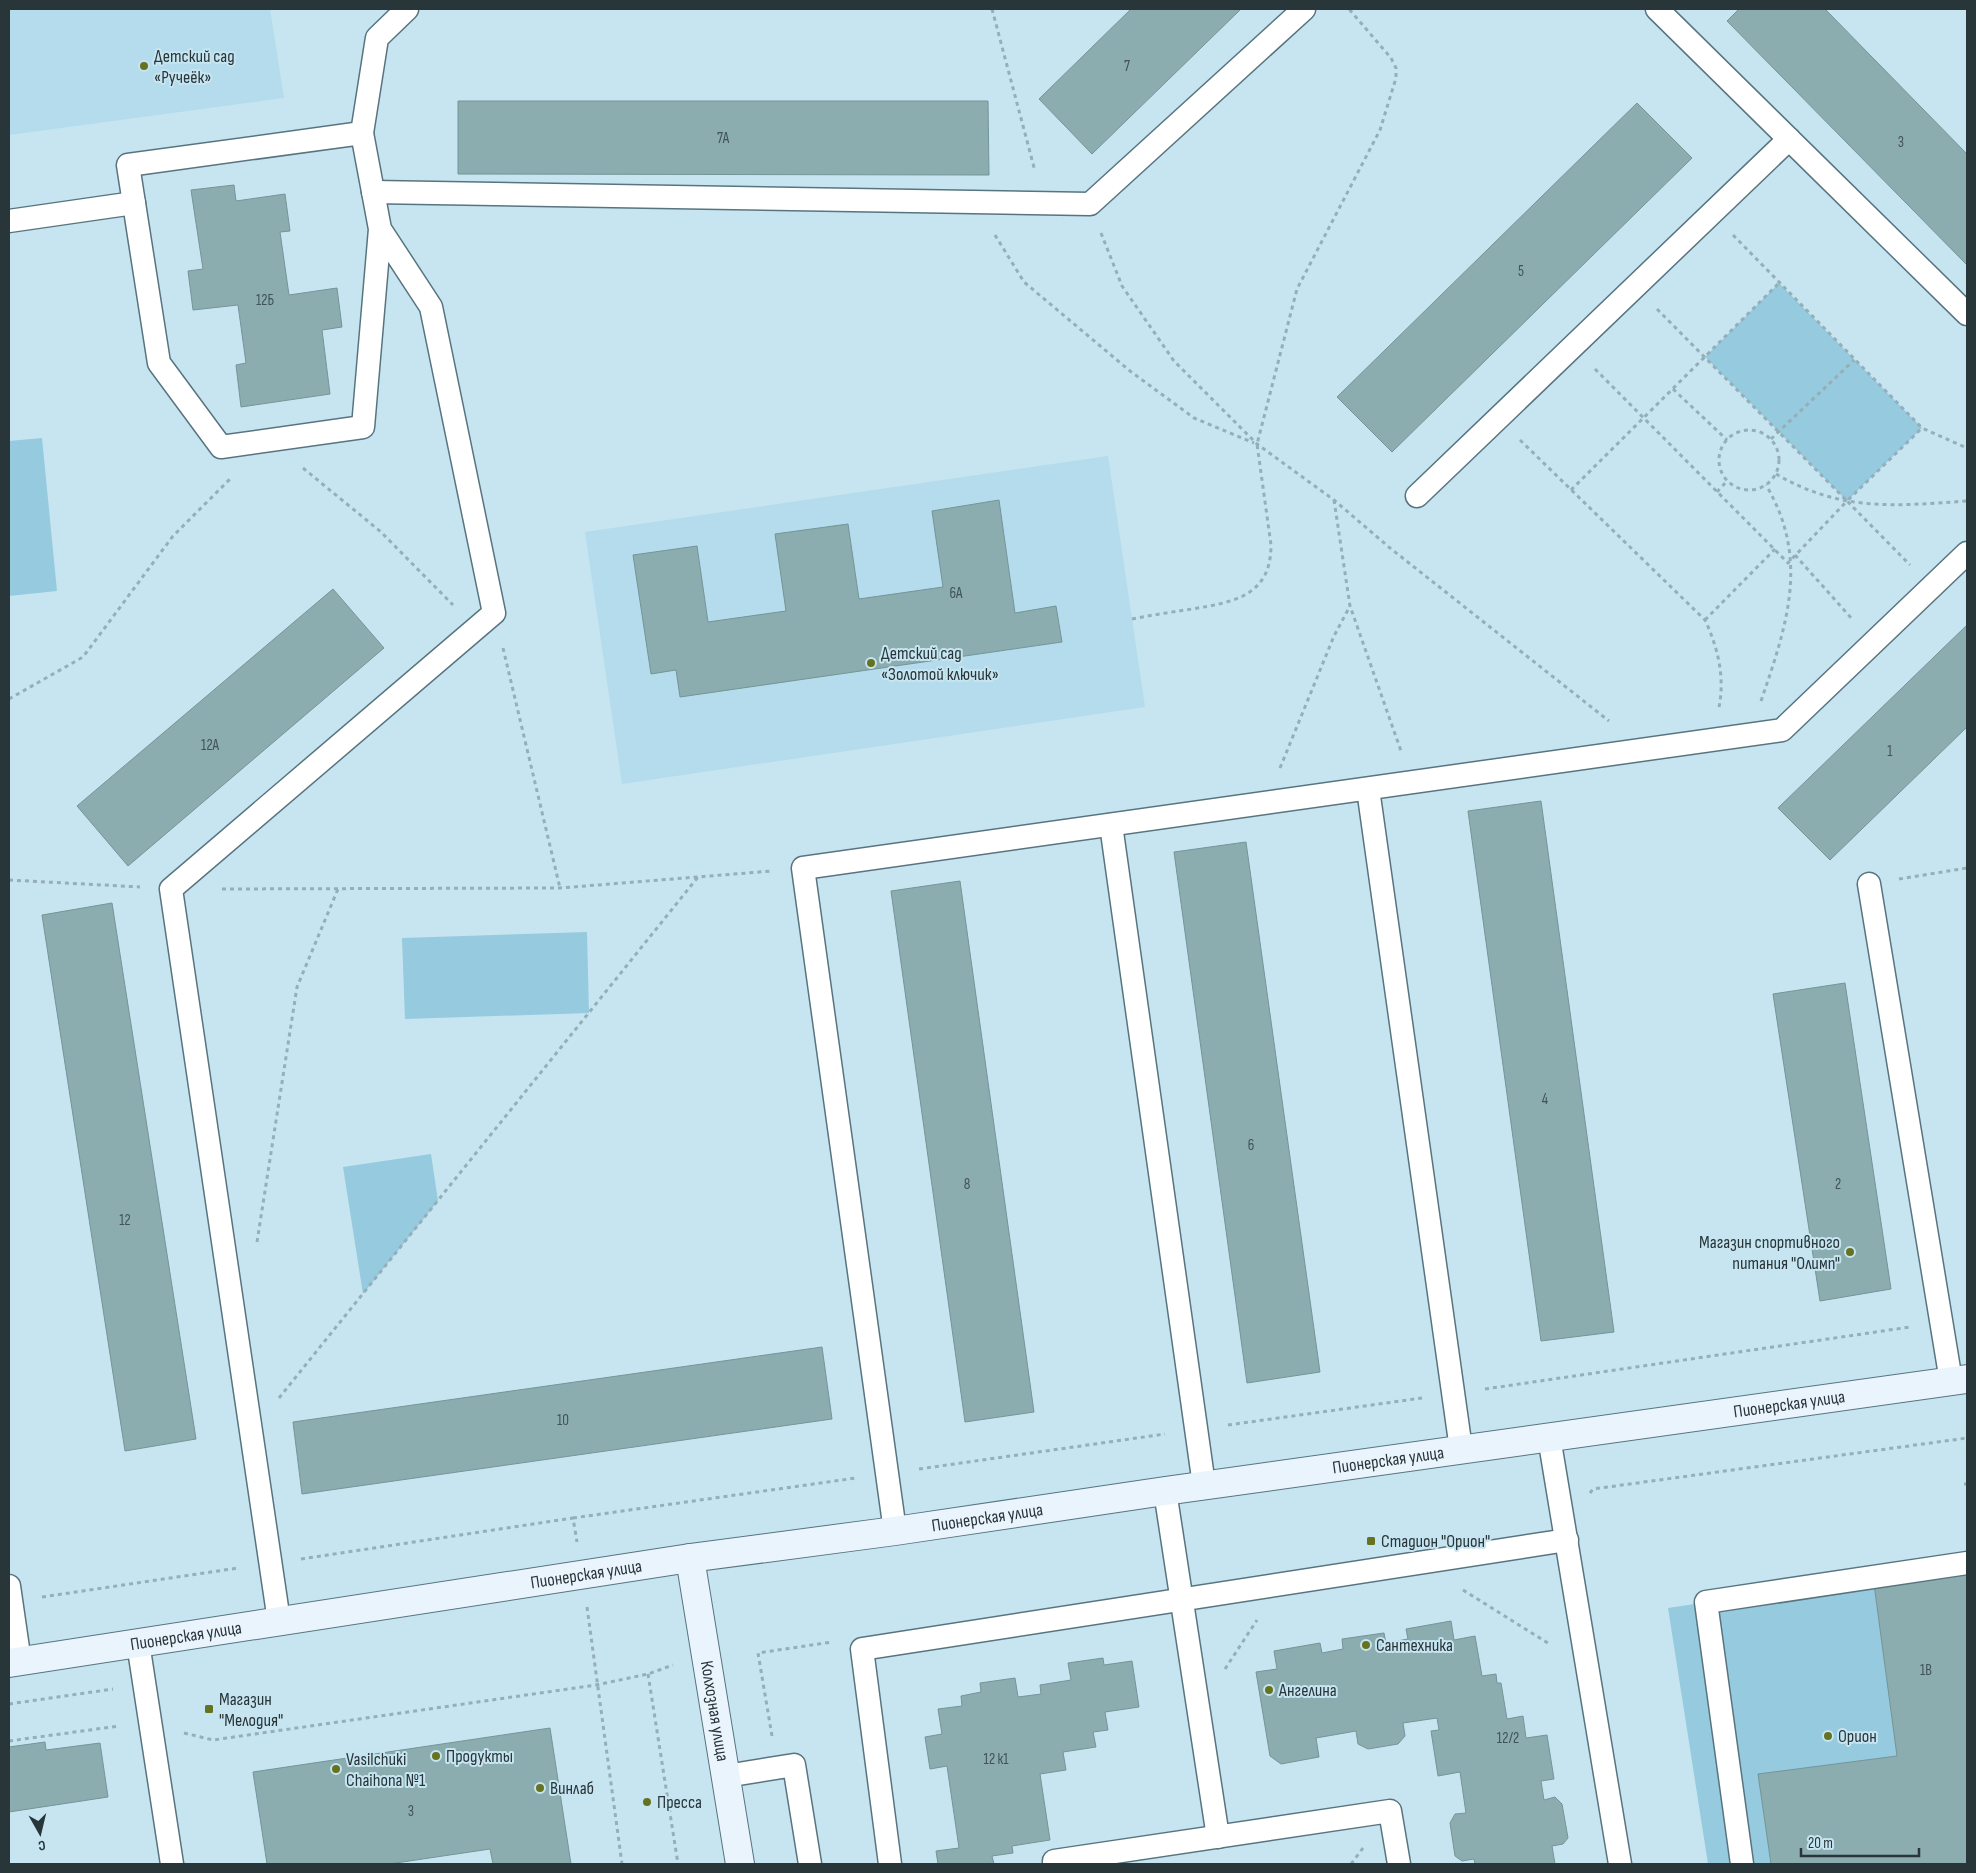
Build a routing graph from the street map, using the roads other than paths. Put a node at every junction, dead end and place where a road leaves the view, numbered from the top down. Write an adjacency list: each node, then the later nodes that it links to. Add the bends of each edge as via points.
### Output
1 (407, 9): 4 (lane, via 377,38)
2 (1304, 9): 6 (lane, via 1090,204)
3 (1657, 9): 5 (lane)
4 (362, 133): 6 (lane); 7 (lane, via 128,165)
5 (1789, 139): 10 (lane); 11 (lane)
6 (373, 192): 9 (lane)
7 (134, 203): 8 (lane); 9 (lane, via 159,363 221,447 363,427)
8 (9, 221)
9 (380, 229): 27 (lane, via 431,307 494,613 171,889)
10 (1967, 314)
11 (1417, 496)
12 (1967, 553): 13 (lane, via 1782,730)
13 (1368, 789): 14 (lane); 18 (lane)
14 (1111, 825): 19 (lane); 21 (lane, via 803,868)
15 (1869, 884): 16 (lane, via 1942,1322)
16 (1959, 1380): 17 (street, Пионерская улица)
17 (1549, 1437): 18 (street, Пионерская улица); 22 (lane)
18 (1461, 1449): 19 (street, Пионерская улица)
19 (1204, 1485): 20 (street, Пионерская улица)
20 (1164, 1491): 21 (street, Пионерская улица); 26 (lane)
21 (895, 1531): 23 (street, Пионерская улица)
22 (1565, 1533): 26 (lane); 38 (lane)
23 (690, 1558): 27 (street, Пионерская улица); 30 (street, Колхозная улица)
24 (1967, 1563): 39 (lane, via 1706,1602)
25 (9, 1586): 29 (lane)
26 (1181, 1599): 31 (lane); 35 (lane, via 862,1649)
27 (279, 1621): 28 (street, Пионерская улица)
28 (138, 1643): 29 (street, Пионерская улица); 32 (lane)
29 (14, 1662)
30 (726, 1776): 33 (street, Колхозная улица); 34 (lane, via 794,1765)
31 (1218, 1837): 36 (lane, via 1054,1861); 37 (lane, via 1390,1811)
32 (172, 1864)
33 (740, 1864)
34 (810, 1864)
35 (890, 1864)
36 (1054, 1864)
37 (1399, 1864)
38 (1620, 1864)
39 (1742, 1864)

